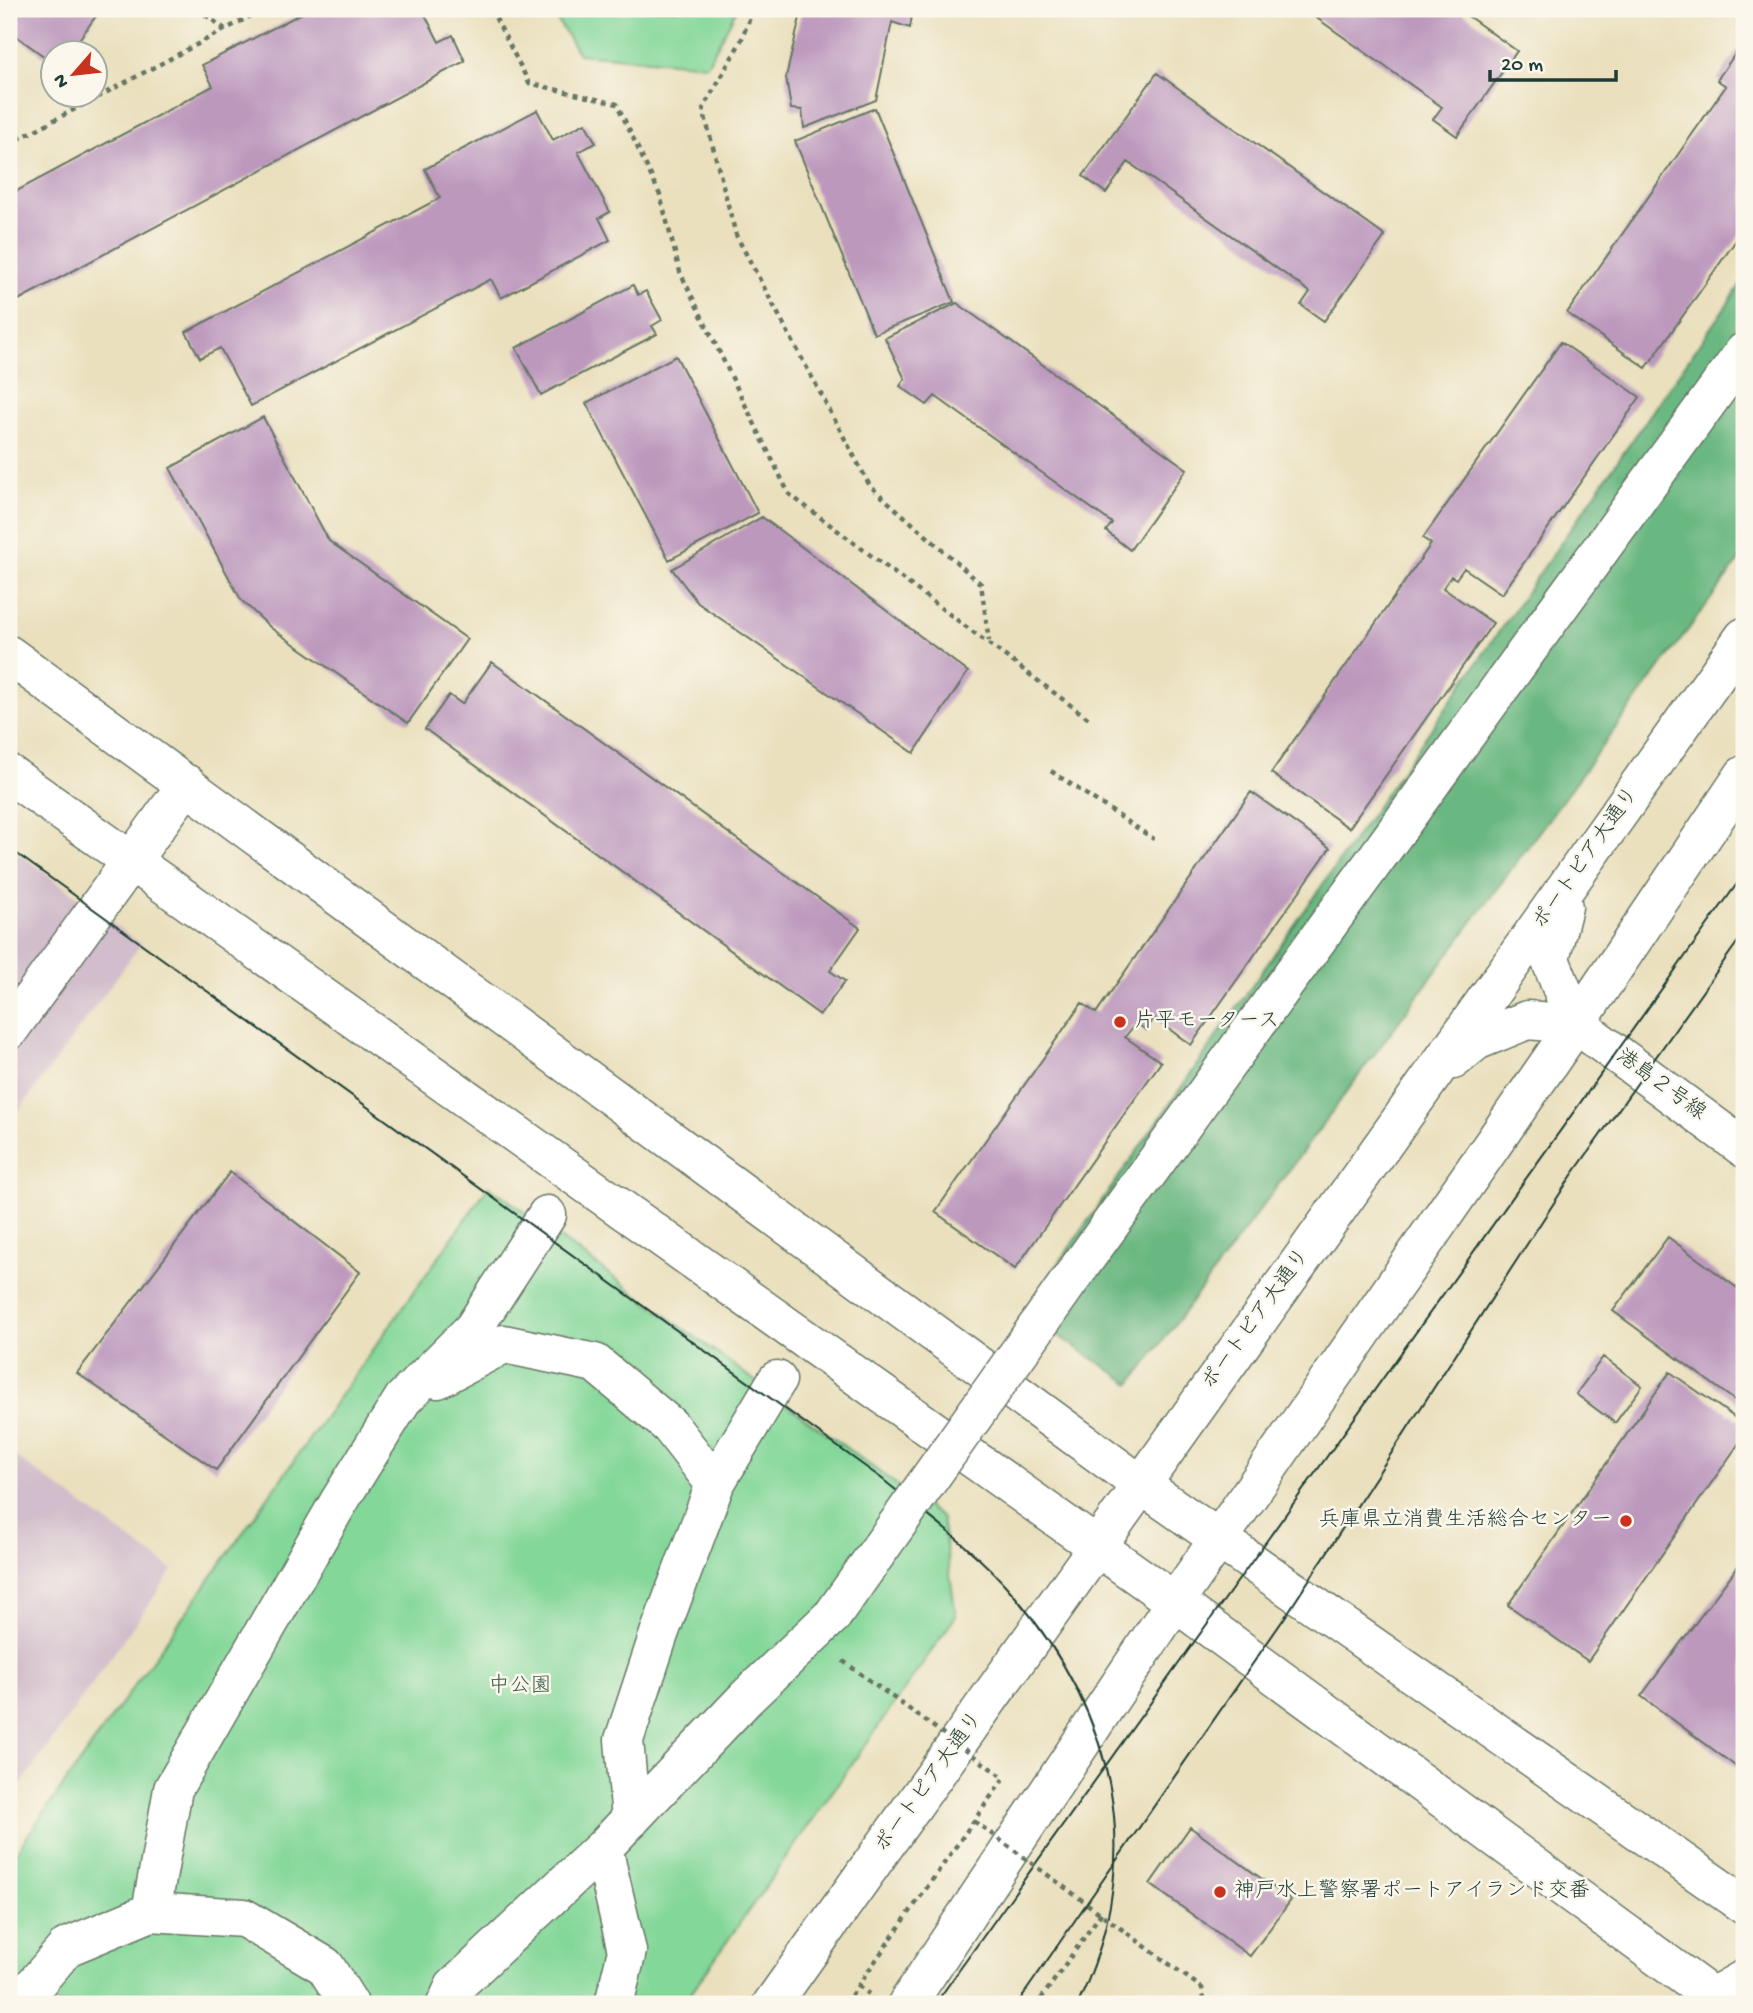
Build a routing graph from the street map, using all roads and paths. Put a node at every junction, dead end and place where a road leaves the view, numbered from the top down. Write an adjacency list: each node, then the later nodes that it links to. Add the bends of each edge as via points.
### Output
1 (197, 9): 5 (path)
2 (264, 9): 5 (path)
3 (491, 9): 9 (path, via 529,83 617,104 660,195 680,272 789,494)
4 (754, 9): 9 (path, via 703,109 736,235 870,486 981,584)
5 (225, 29): 6 (path)
6 (9, 144)
7 (1744, 352): 32 (street, bridge, via 1073,1276 833,1615)
8 (1744, 637): 18 (street, ポートピア大通り)
9 (989, 642): 11 (path)
10 (9, 655): 15 (street)
11 (1089, 719)
12 (1051, 771): 16 (path)
13 (9, 774): 17 (street)
14 (1744, 775): 19 (street)
15 (187, 784): 17 (street); 27 (street)
16 (1154, 839)
17 (131, 864): 20 (street); 29 (street)
18 (1569, 884): 19 (street, via 1550,959); 21 (street, ポートピア大通り)
19 (1576, 1024): 21 (street, via 1527,1020 1476,1041); 22 (street, 港島２号線); 28 (street)
20 (9, 1030)
21 (1426, 1083): 27 (street, ポートピア大通り)
22 (1744, 1148)
23 (547, 1215): 25 (street, via 473,1329)
24 (777, 1380): 26 (street)
25 (403, 1399): 26 (street, via 503,1345 595,1363 670,1426); 36 (street, via 173,1789)
26 (715, 1484): 32 (street, via 624,1740)
27 (1140, 1484): 28 (street); 29 (street, ポートピア大通り)
28 (1218, 1538): 30 (street); 35 (street)
29 (1097, 1549): 30 (street); 44 (street, ポートピア大通り)
30 (1175, 1602): 38 (street); 46 (street)
31 (843, 1661): 33 (path, bridge, via 1004,1778)
32 (631, 1819): 34 (street)
33 (974, 1821): 37 (path, bridge); 45 (path, bridge)
34 (603, 1848): 42 (street, via 454,1987); 43 (street, via 626,1951)
35 (1744, 1905)
36 (150, 1912): 40 (street, via 68,1947); 41 (street, via 244,1918 325,1966)
37 (1102, 1912): 39 (path); 47 (path, bridge, via 1202,1988)
38 (1720, 1996)
39 (1041, 1999)
40 (18, 2004)
41 (349, 2004)
42 (446, 2004)
43 (614, 2004)
44 (772, 2004)
45 (845, 2004)
46 (907, 2004)
47 (1205, 2004)

